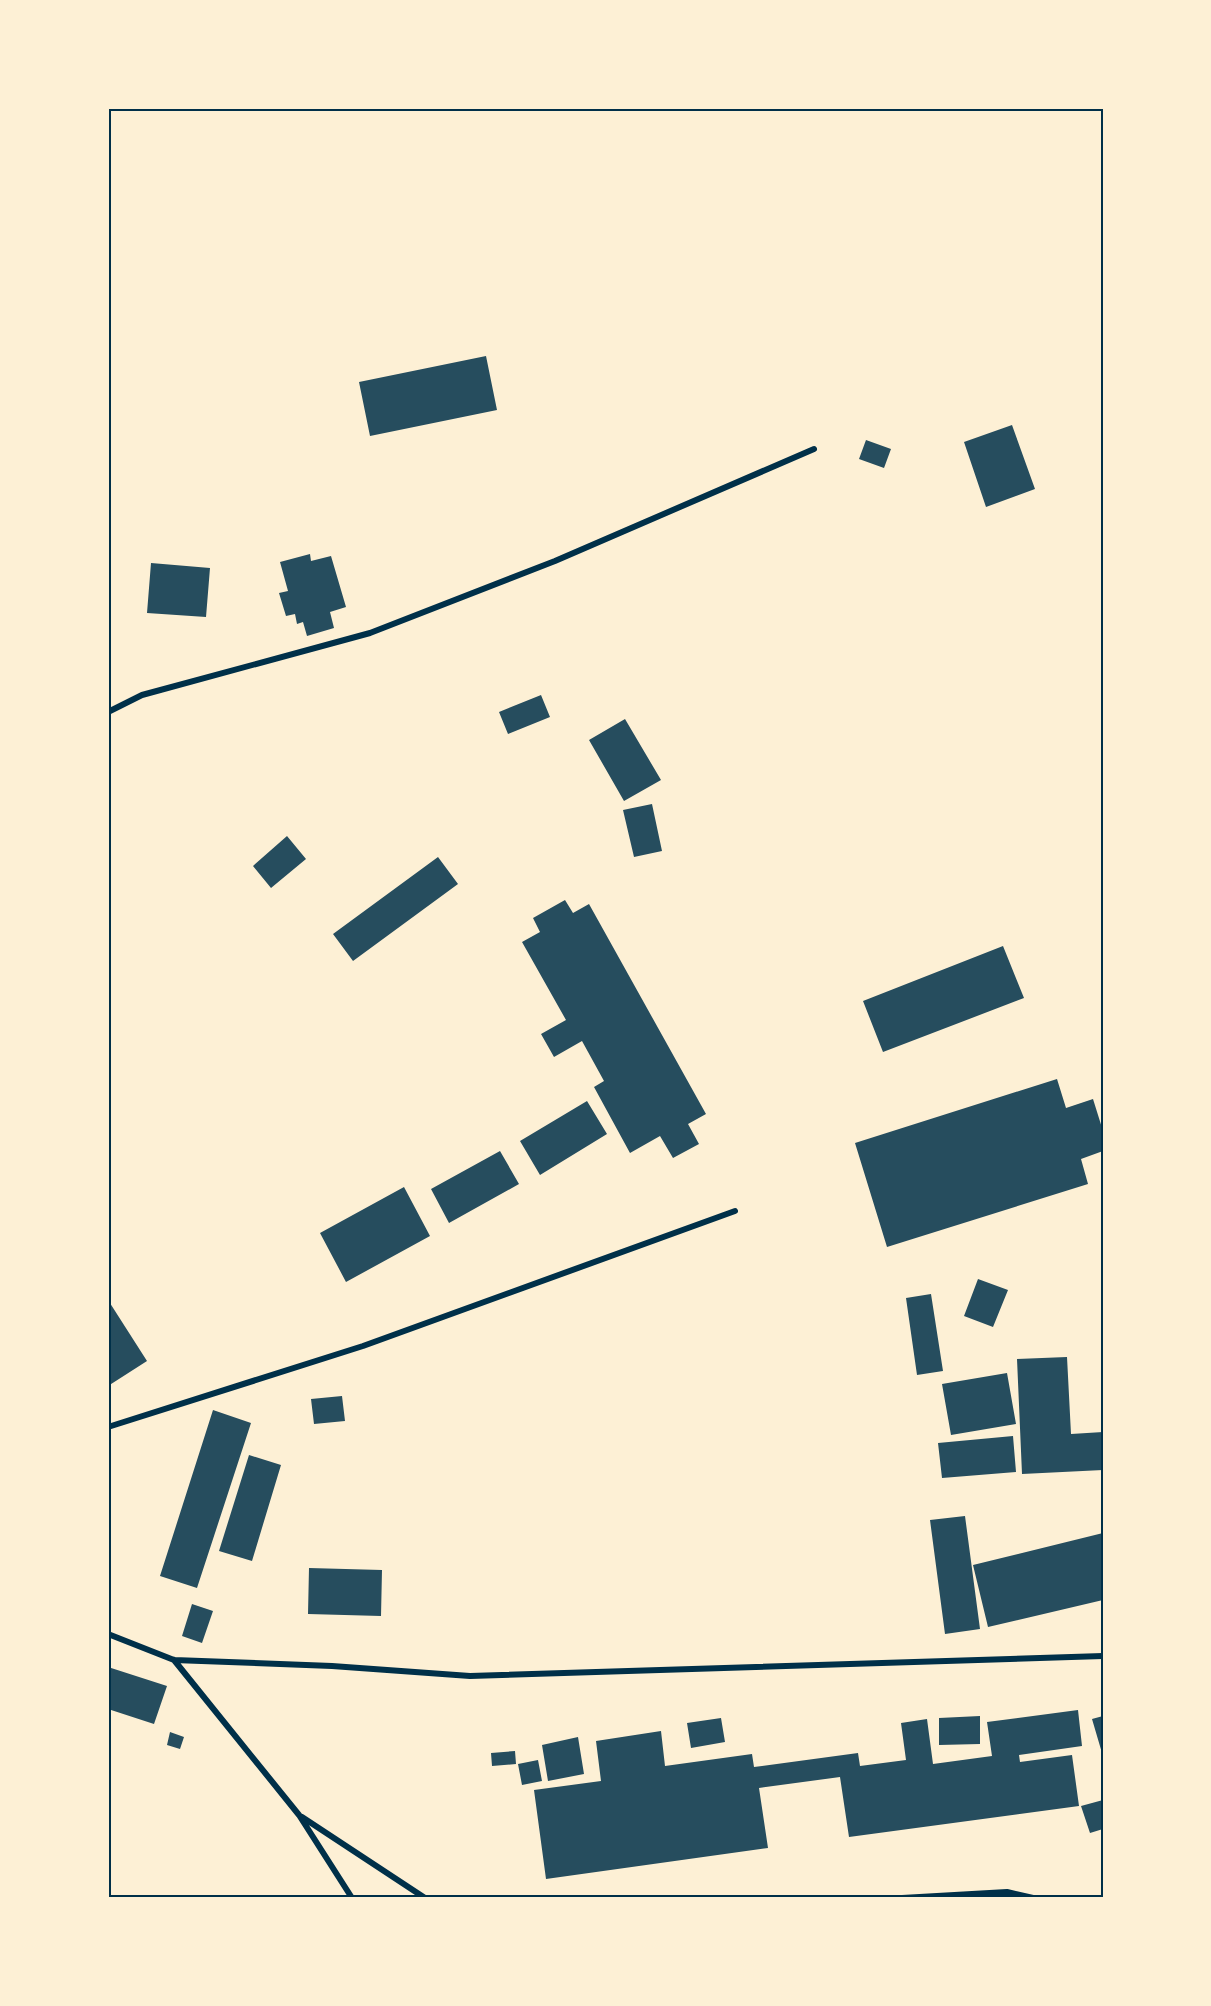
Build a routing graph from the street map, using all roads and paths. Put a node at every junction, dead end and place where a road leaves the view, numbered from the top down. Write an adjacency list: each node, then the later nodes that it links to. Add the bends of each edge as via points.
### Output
1 (814, 449): 2 (street, via 555,561 370,633 142,695)
2 (108, 712)
3 (735, 1211): 5 (street, via 363,1346)
4 (108, 1416): 5 (street)
5 (111, 1426)
6 (108, 1634): 8 (street)
7 (1103, 1656): 8 (street, via 470,1676)
8 (174, 1660): 9 (street)
9 (299, 1815): 10 (street); 11 (street)
10 (352, 1898)
11 (424, 1898)
12 (902, 1898): 13 (street, via 1007,1892)
13 (1033, 1898)

